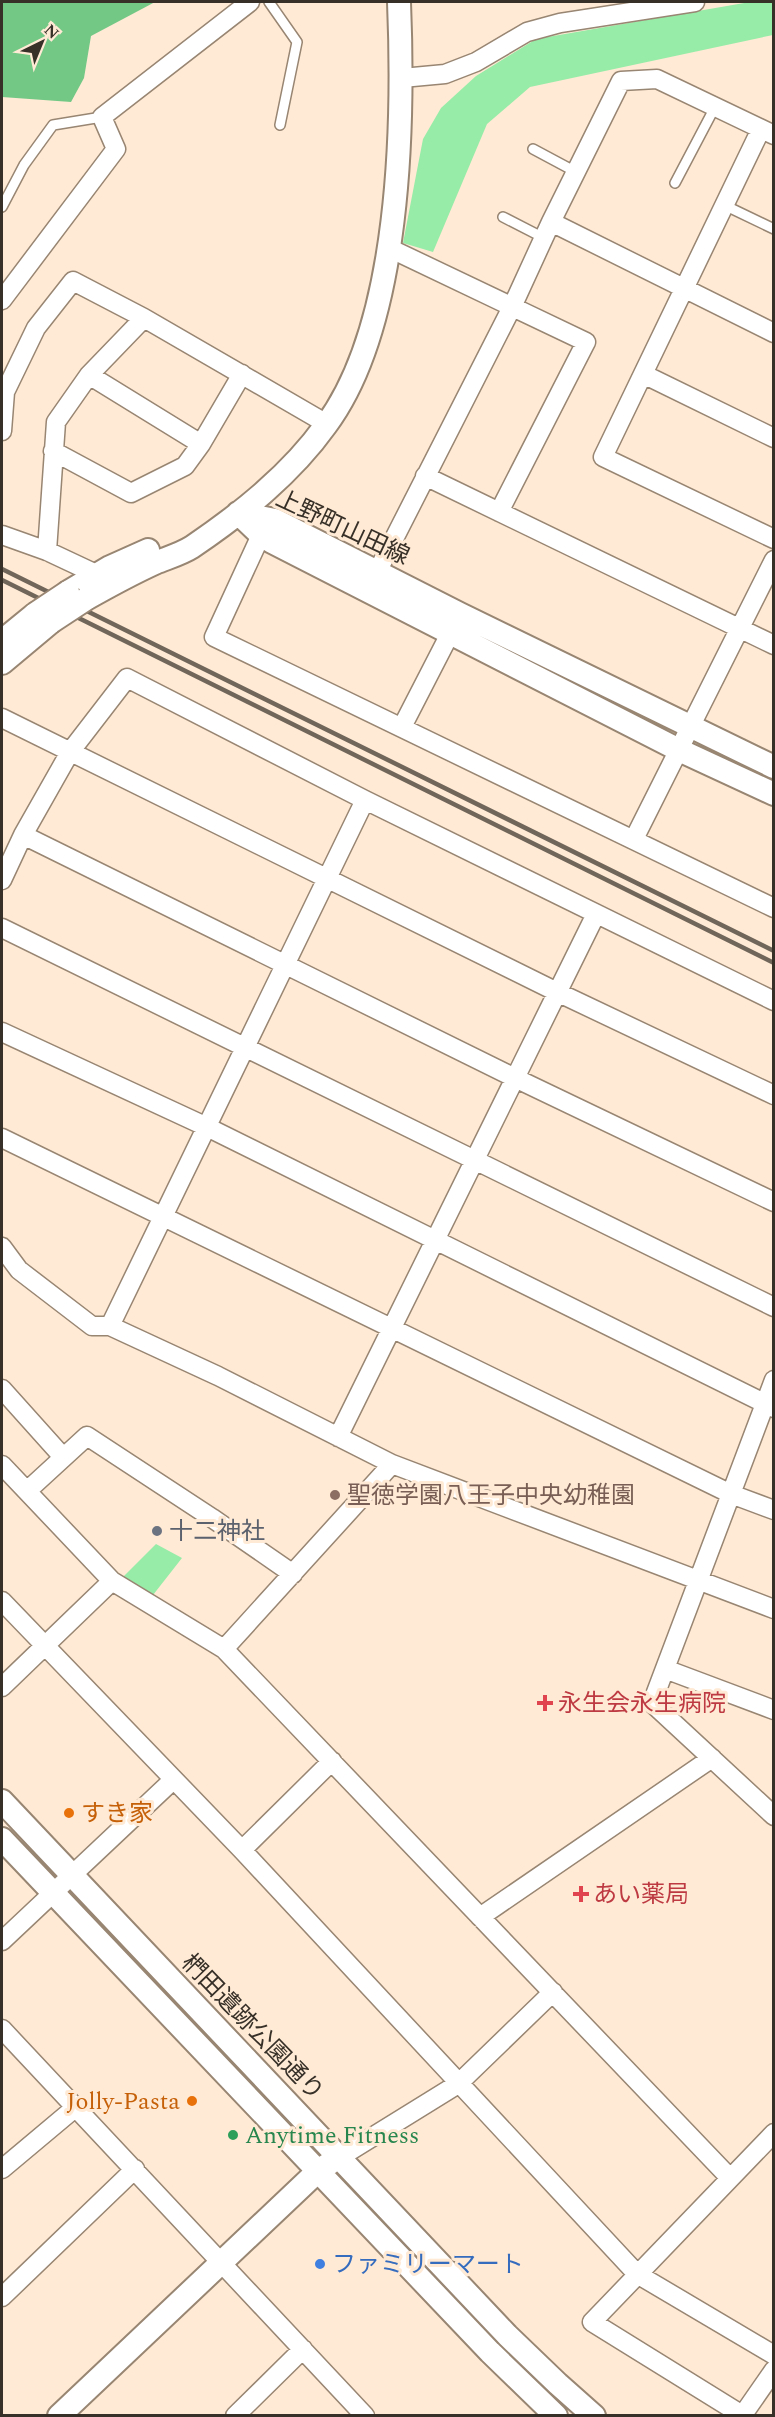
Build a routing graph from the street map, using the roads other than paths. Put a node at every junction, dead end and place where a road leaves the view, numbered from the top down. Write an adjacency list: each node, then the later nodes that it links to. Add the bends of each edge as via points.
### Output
1 (250, 2): 7 (street)
2 (269, 2): 8 (lane, via 297,42)
3 (399, 2): 5 (street)
4 (695, 2): 5 (street, via 560,23 527,32 476,62 445,74)
5 (402, 78): 18 (street)
6 (715, 107): 9 (street); 11 (street, via 657,79 621,81); 12 (lane)
7 (102, 117): 14 (lane, via 53,125 24,165); 20 (street, via 116,148)
8 (280, 126)
9 (767, 132): 13 (street)
10 (532, 149): 11 (lane)
11 (576, 172): 17 (street)
12 (675, 183)
13 (724, 205): 16 (lane); 19 (street)
14 (2, 207)
15 (503, 217): 17 (lane)
16 (774, 229)
17 (547, 230): 19 (street); 21 (street)
18 (389, 248): 21 (street); 27 (street, via 370,330 354,377)
19 (684, 289): 23 (street); 25 (street)
20 (2, 300)
21 (512, 307): 32 (street); 33 (street, via 586,342)
22 (144, 318): 24 (street); 26 (street); 28 (street, via 73,281 36,328 6,392)
23 (774, 333)
24 (242, 374): 27 (street); 30 (street)
25 (643, 374): 29 (street); 37 (street, via 603,457)
26 (89, 375): 30 (street); 31 (street, via 56,422)
27 (327, 424): 34 (street, via 278,480)
28 (2, 431)
29 (774, 438)
30 (201, 444): 31 (street, via 184,466 131,493)
31 (53, 451): 38 (street)
32 (425, 476): 33 (street); 40 (street)
33 (499, 512): 44 (street)
34 (238, 513): 36 (street, 上野町山田線); 40 (street, 上野町山田線, via 275,520); 41 (street)
35 (2, 535): 38 (street)
36 (261, 535): 40 (street, 上野町山田線); 51 (street, via 214,636)
37 (774, 539)
38 (47, 551): 41 (street)
39 (774, 560): 44 (street)
40 (372, 581): 43 (street, 上野町山田線)
41 (89, 588): 42 (street, bridge)
42 (43, 618): 45 (street); 47 (street)
43 (455, 623): 48 (street, 上野町山田線); 49 (street, 上野町山田線); 51 (street)
44 (740, 629): 46 (street); 52 (street)
45 (2, 641)
46 (774, 645)
47 (2, 663)
48 (574, 670): 49 (street); 52 (street, 上野町山田線)
49 (564, 691): 53 (street, 上野町山田線)
50 (2, 718): 54 (street)
51 (402, 728): 59 (street)
52 (690, 728): 53 (street); 55 (street, 上野町山田線)
53 (679, 750): 56 (street, 上野町山田線); 59 (street)
54 (70, 752): 57 (street, via 127,678); 58 (street); 60 (street)
55 (774, 767)
56 (774, 794)
57 (365, 800): 60 (street); 63 (street)
58 (23, 835): 61 (street); 65 (street)
59 (634, 839): 62 (street)
60 (327, 879): 65 (street); 66 (street)
61 (2, 880)
62 (774, 908)
63 (596, 914): 66 (street); 67 (street)
64 (2, 928): 69 (street)
65 (286, 964): 69 (street); 70 (street)
66 (557, 992): 70 (street); 71 (street)
67 (774, 1001)
68 (2, 1032): 72 (street)
69 (245, 1048): 72 (street); 74 (street)
70 (515, 1078): 74 (street); 75 (street)
71 (774, 1095)
72 (207, 1127): 76 (street); 77 (street)
73 (2, 1138): 76 (street)
74 (474, 1161): 77 (street); 79 (street)
75 (774, 1202)
76 (163, 1217): 80 (street); 81 (street)
77 (435, 1240): 81 (street); 84 (street)
78 (2, 1247): 80 (street, via 19,1270 92,1326)
79 (774, 1307)
80 (110, 1326): 85 (street)
81 (391, 1328): 85 (street); 90 (street)
82 (774, 1380): 84 (street)
83 (2, 1389): 86 (street)
84 (769, 1406): 90 (street)
85 (338, 1437): 87 (street)
86 (63, 1457): 89 (street); 92 (street, via 87,1436)
87 (392, 1464): 92 (street); 94 (street)
88 (2, 1465): 89 (street)
89 (27, 1491): 93 (street)
90 (731, 1494): 91 (street); 94 (street)
91 (774, 1510)
92 (293, 1574): 98 (street)
93 (112, 1581): 97 (street); 98 (street)
94 (698, 1581): 96 (street); 99 (street)
95 (2, 1601): 97 (street)
96 (774, 1609)
97 (44, 1646): 100 (street); 104 (street)
98 (225, 1649): 103 (street)
99 (665, 1669): 101 (street); 102 (street, via 652,1703)
100 (2, 1687)
101 (774, 1710)
102 (712, 1758): 106 (street); 111 (street)
103 (332, 1761): 108 (street); 111 (street)
104 (173, 1780): 108 (street); 109 (street)
105 (2, 1801): 109 (street, 椚田遺跡公園通り)
106 (774, 1816)
107 (2, 1839): 110 (street)
108 (242, 1850): 115 (street)
109 (71, 1875): 110 (street); 118 (street, 椚田遺跡公園通り)
110 (53, 1893): 112 (street); 121 (street)
111 (480, 1917): 113 (street)
112 (2, 1941)
113 (553, 1992): 115 (street); 122 (street)
114 (2, 2029): 116 (street)
115 (458, 2084): 118 (street); 124 (street)
116 (76, 2107): 119 (street); 120 (street)
117 (774, 2133): 122 (street)
118 (340, 2157): 121 (street); 133 (street, 椚田遺跡公園通り, via 507,2335)
119 (2, 2169)
120 (135, 2169): 123 (street); 125 (street)
121 (318, 2171): 123 (street); 132 (street, via 490,2352)
122 (729, 2177): 124 (street)
123 (222, 2262): 126 (street); 129 (street)
124 (637, 2274): 127 (street); 134 (street, via 592,2322)
125 (2, 2297)
126 (303, 2349): 130 (street); 131 (street)
127 (774, 2355)
128 (774, 2370): 134 (street)
129 (59, 2415)
130 (235, 2415)
131 (365, 2415)
132 (556, 2415)
133 (594, 2415)
134 (742, 2415)

